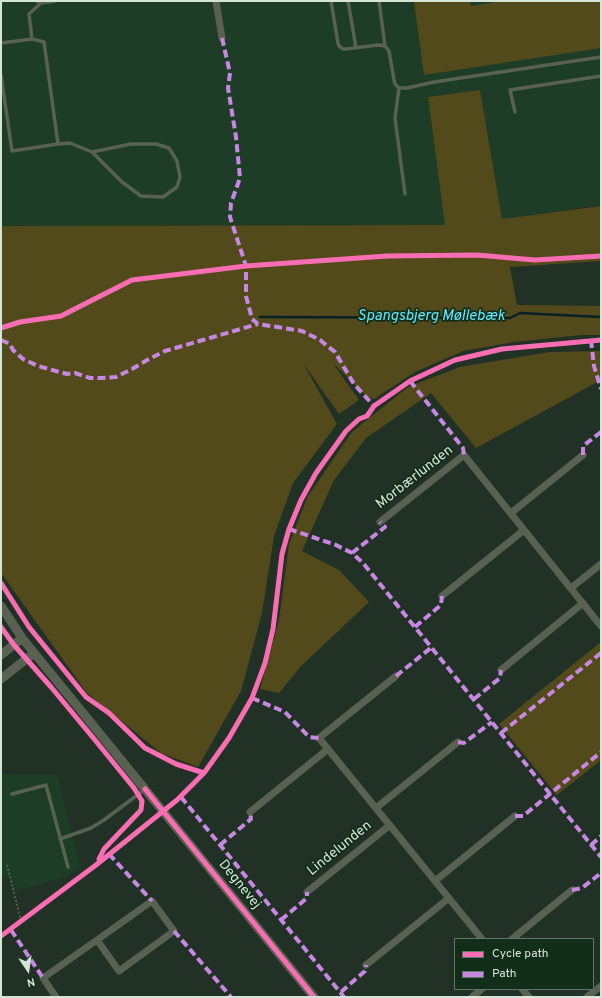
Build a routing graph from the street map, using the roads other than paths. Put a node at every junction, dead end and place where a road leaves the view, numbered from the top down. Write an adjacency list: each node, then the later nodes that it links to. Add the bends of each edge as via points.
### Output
1 (36, 1): 7 (lane)
2 (55, 1): 7 (lane)
3 (216, 1): 8 (street)
4 (331, 1): 12 (lane, via 338,43 342,48)
5 (348, 1): 12 (lane)
6 (379, 1): 11 (lane)
7 (41, 3): 9 (lane, via 29,14)
8 (222, 38)
9 (32, 39): 10 (lane); 19 (lane, via 44,42)
10 (1, 43)
11 (385, 46): 12 (lane, via 382,44); 17 (lane, via 389,51 395,84)
12 (356, 48)
13 (601, 57): 17 (lane)
14 (1, 75): 16 (lane)
15 (601, 76): 18 (lane, via 510,90)
16 (1, 78): 19 (lane, via 12,151)
17 (399, 88): 21 (lane, via 395,118)
18 (514, 112)
19 (58, 144): 20 (lane, via 70,143)
20 (92, 152): 20 (lane, via 122,182 141,196 163,197 177,187 180,177 177,161 169,148 156,144 131,144)
21 (405, 194)
22 (583, 455): 23 (street)
23 (511, 513): 24 (street, Morbærlunden, via 464,455); 25 (street, Morbærlunden)
24 (380, 522)
25 (524, 530): 27 (street, Morbærlunden); 28 (street)
26 (601, 564): 27 (street)
27 (571, 588): 29 (street, Morbærlunden)
28 (442, 596)
29 (583, 603): 31 (street, Morbærlunden); 35 (street)
30 (1, 606): 32 (street, Degnevej)
31 (601, 626)
32 (22, 638): 33 (street, Degnevej); 34 (street)
33 (34, 653): 37 (street); 40 (street, Degnevej)
34 (1, 656)
35 (500, 670)
36 (396, 676): 39 (street, Lindelunden, via 319,738)
37 (1, 680)
38 (458, 742): 42 (street, Lindelunden)
39 (328, 749): 42 (street, Lindelunden); 43 (street)
40 (145, 789): 46 (lane, via 91,828); 59 (street, Degnevej)
41 (12, 794): 46 (lane, via 46,785)
42 (376, 808): 45 (street, Lindelunden)
43 (250, 812)
44 (515, 816): 48 (street)
45 (390, 825): 48 (street, Lindelunden); 50 (street, Lindelunden)
46 (60, 839): 47 (lane)
47 (68, 867)
48 (435, 881): 51 (street, Lindelunden)
49 (572, 890): 53 (street)
50 (306, 892)
51 (449, 898): 52 (street, Lindelunden); 55 (street)
52 (481, 938)
53 (513, 938)
54 (97, 940): 54 (street, via 119,971 174,932 152,901); 58 (street, via 43,978)
55 (366, 964)
56 (601, 986): 61 (street)
57 (481, 990): 60 (street)
58 (56, 997)
59 (314, 997)
60 (472, 997)
61 (587, 997)

